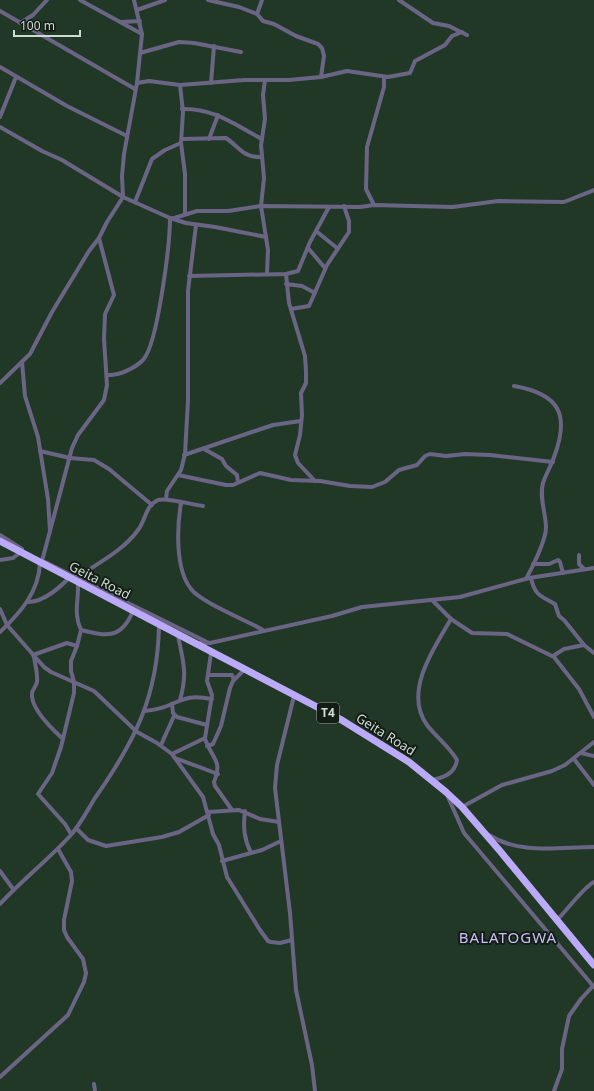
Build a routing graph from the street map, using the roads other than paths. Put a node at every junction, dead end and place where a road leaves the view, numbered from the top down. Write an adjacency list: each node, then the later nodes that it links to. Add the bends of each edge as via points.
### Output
1 (47, 0): 13 (street, via 34,15)
2 (80, 0): 12 (street)
3 (134, 0): 8 (street)
4 (165, 0): 8 (street)
5 (208, 0): 10 (street)
6 (262, 0): 10 (street)
7 (399, 0): 14 (street, via 433,23)
8 (137, 10): 11 (street)
9 (0, 11): 13 (street)
10 (257, 14): 22 (street, via 263,21 318,44 324,56)
11 (140, 21): 12 (street); 15 (street)
12 (120, 22): 15 (street)
13 (20, 23): 28 (street)
14 (462, 32): 16 (street); 23 (street, via 452,36 445,45 415,61 410,73)
15 (142, 34): 19 (street)
16 (467, 35)
17 (214, 46): 18 (street); 19 (street, via 179,42); 26 (street)
18 (241, 52)
19 (140, 53): 25 (street)
20 (0, 67): 21 (street)
21 (16, 77): 31 (street); 33 (street)
22 (321, 77): 23 (street, via 347,71); 24 (street)
23 (384, 77): 41 (street, via 384,87 367,147 365,182)
24 (265, 80): 26 (street); 35 (street)
25 (137, 83): 27 (street, via 149,81); 28 (street)
26 (211, 83): 27 (street)
27 (180, 85): 29 (street)
28 (135, 89): 33 (street)
29 (182, 109): 30 (street, via 203,109); 36 (street)
30 (218, 115): 34 (street); 35 (street)
31 (0, 117)
32 (0, 127): 39 (street, via 62,160)
33 (127, 136): 39 (street, via 122,176)
34 (209, 138): 36 (street); 37 (street, via 226,138 245,155)
35 (262, 139): 37 (street)
36 (181, 141): 40 (street, via 152,158); 45 (street, via 185,174)
37 (262, 157): 42 (street, via 264,178)
38 (594, 190): 41 (street, via 564,202 503,201 452,207)
39 (123, 198): 40 (street); 50 (street)
40 (135, 202): 46 (street)
41 (374, 205): 43 (street)
42 (261, 206): 44 (street); 45 (street); 49 (street)
43 (344, 206): 44 (street); 52 (street, via 348,212 350,227)
44 (330, 207): 48 (street)
45 (185, 213): 46 (street)
46 (171, 218): 47 (street); 61 (street, via 153,340 143,360 120,374)
47 (196, 225): 49 (street); 56 (street)
48 (316, 231): 51 (street); 52 (street)
49 (266, 237): 54 (street)
50 (100, 238): 60 (street, via 89,251 52,312 35,346); 61 (street, via 114,295 105,314)
51 (308, 248): 53 (street); 55 (street, via 298,271)
52 (337, 248): 53 (street)
53 (325, 268): 58 (street)
54 (267, 273): 55 (street); 56 (street)
55 (286, 274): 57 (street)
56 (189, 276): 67 (street, via 186,340 188,401)
57 (286, 284): 58 (street, via 302,286); 59 (street)
58 (315, 293): 59 (street, via 309,306)
59 (291, 309): 64 (street, via 305,356 306,383 301,393)
60 (22, 362): 62 (street); 66 (street, via 25,396)
61 (107, 375): 68 (street, via 104,400 78,436)
62 (0, 383)
63 (514, 386): 69 (street, via 538,392 548,399 561,415 563,428)
64 (301, 421): 65 (street, via 273,425); 71 (street, via 295,455)
65 (204, 449): 67 (street); 72 (street, via 222,459 237,475)
66 (40, 451): 68 (street); 77 (street)
67 (184, 455): 70 (street)
68 (70, 458): 75 (street, via 94,460 109,469); 77 (street)
69 (553, 462): 71 (street, via 490,455 430,454 417,465 399,470 385,482 372,487); 84 (street, via 543,483 542,492 546,533)
70 (178, 475): 72 (street, via 226,485); 73 (street, via 167,491)
71 (315, 481): 72 (street, via 291,480 260,473)
72 (238, 482)
73 (166, 499): 74 (street); 75 (street, via 157,500)
74 (181, 503): 76 (street); 99 (street, via 178,537 184,574 192,590 208,602)
75 (152, 505): 89 (street, via 132,538)
76 (203, 506)
77 (50, 531): 83 (street)
78 (0, 536): 83 (street)
79 (0, 541): 80 (highway, Geita Road / T4)
80 (21, 552): 82 (street, via 13,558); 83 (highway, Geita Road / T4)
81 (579, 555): 86 (street, via 579,564)
82 (0, 560)
83 (41, 562): 88 (highway, Geita Road / T4); 89 (street, via 51,563); 92 (street, via 40,575)
84 (533, 564): 87 (street, via 547,564 559,560); 90 (street)
85 (594, 568): 86 (street)
86 (584, 569): 87 (street)
87 (563, 573): 90 (street)
88 (69, 578): 89 (highway, Geita Road / T4); 92 (street, via 43,598 32,603)
89 (78, 579): 94 (highway, Geita Road / T4); 98 (street, via 76,619); 102 (street)
90 (528, 579): 91 (street, via 476,594); 104 (street, via 544,600 555,604 559,616)
91 (433, 601): 95 (street); 99 (street, via 362,607)
92 (27, 602): 97 (street)
93 (0, 609): 97 (street)
94 (133, 611): 96 (highway, Geita Road / T4); 98 (street, via 126,624 114,633 105,635)
95 (450, 619): 109 (street, via 472,633 507,634); 133 (street, via 431,654 423,674 418,698 426,724 453,752 457,760 451,773)
96 (159, 624): 101 (highway, Geita Road / T4); 118 (street, via 157,658)
97 (8, 625): 100 (street); 108 (street)
98 (81, 630): 105 (street)
99 (264, 630): 102 (street)
100 (0, 632)
101 (178, 635): 103 (highway, Geita Road / T4); 116 (street, via 185,668)
102 (210, 643): 103 (street)
103 (193, 644): 106 (highway, Geita Road / T4)
104 (584, 645): 107 (street); 109 (street, via 564,649)
105 (77, 646): 108 (street, via 67,643); 113 (street, via 71,661)
106 (211, 653): 110 (highway, Geita Road / T4); 111 (street)
107 (594, 653)
108 (33, 655): 113 (street, via 51,672); 123 (street, via 37,674 32,699 43,718)
109 (553, 656): 120 (street, via 579,689)
110 (244, 670): 112 (street); 114 (highway, Geita Road / T4)
111 (208, 675): 112 (street, via 228,674 232,675); 115 (street)
112 (234, 680): 127 (street, via 218,734 213,744)
113 (74, 682): 122 (street, via 94,691); 123 (street, via 74,693)
114 (294, 696): 133 (highway, Geita Road / T4, via 340,719 409,762); 140 (street, via 275,777)
115 (212, 699): 116 (street, via 192,697); 121 (street)
116 (180, 700): 117 (street)
117 (172, 704): 118 (street); 119 (street)
118 (145, 711): 122 (street)
119 (174, 716): 121 (street); 126 (street)
120 (594, 718)
121 (207, 725): 124 (street)
122 (137, 732): 126 (street); 141 (street)
123 (63, 738): 143 (street, via 52,773 38,794)
124 (205, 739): 127 (street); 129 (street)
125 (594, 742): 128 (street)
126 (161, 745): 129 (street)
127 (207, 746): 132 (street, via 217,761)
128 (581, 753): 130 (street); 131 (street)
129 (173, 756): 132 (street); 139 (street, via 201,792)
130 (594, 756)
131 (574, 759): 134 (street); 136 (street, via 552,771 502,785)
132 (218, 774): 137 (street, via 215,786)
133 (432, 780): 135 (highway, Geita Road / T4)
134 (594, 785)
135 (446, 792): 136 (highway, Geita Road / T4); 156 (street, via 464,833)
136 (462, 808): 142 (highway, Geita Road / T4)
137 (232, 810): 138 (street); 139 (street)
138 (245, 812): 140 (street, via 260,820); 147 (street, via 245,838)
139 (209, 813): 141 (street, via 179,832 106,846 88,840); 148 (street)
140 (279, 822): 144 (street)
141 (76, 828): 143 (street)
142 (484, 832): 145 (street, via 500,842 519,846 544,849); 153 (highway, Geita Road / T4)
143 (72, 834): 146 (street)
144 (281, 840): 147 (street, via 270,847); 154 (street)
145 (594, 847)
146 (58, 849): 151 (street); 157 (street, via 65,859 72,880 64,930 83,959 86,973 84,982 68,1015)
147 (251, 853): 148 (street)
148 (222, 861): 154 (street, via 226,877 268,941 280,943)
149 (0, 870): 151 (street)
150 (594, 882): 153 (street, via 558,919)
151 (13, 889): 152 (street)
152 (0, 904)
153 (556, 918): 155 (highway, Geita Road / T4)
154 (292, 940): 160 (street, via 296,990)
155 (594, 965)
156 (594, 987): 161 (street, via 581,999 569,1016 562,1049 562,1069)
157 (0, 1077)
158 (94, 1084): 159 (street)
159 (95, 1091)
160 (315, 1091)
161 (554, 1091)

